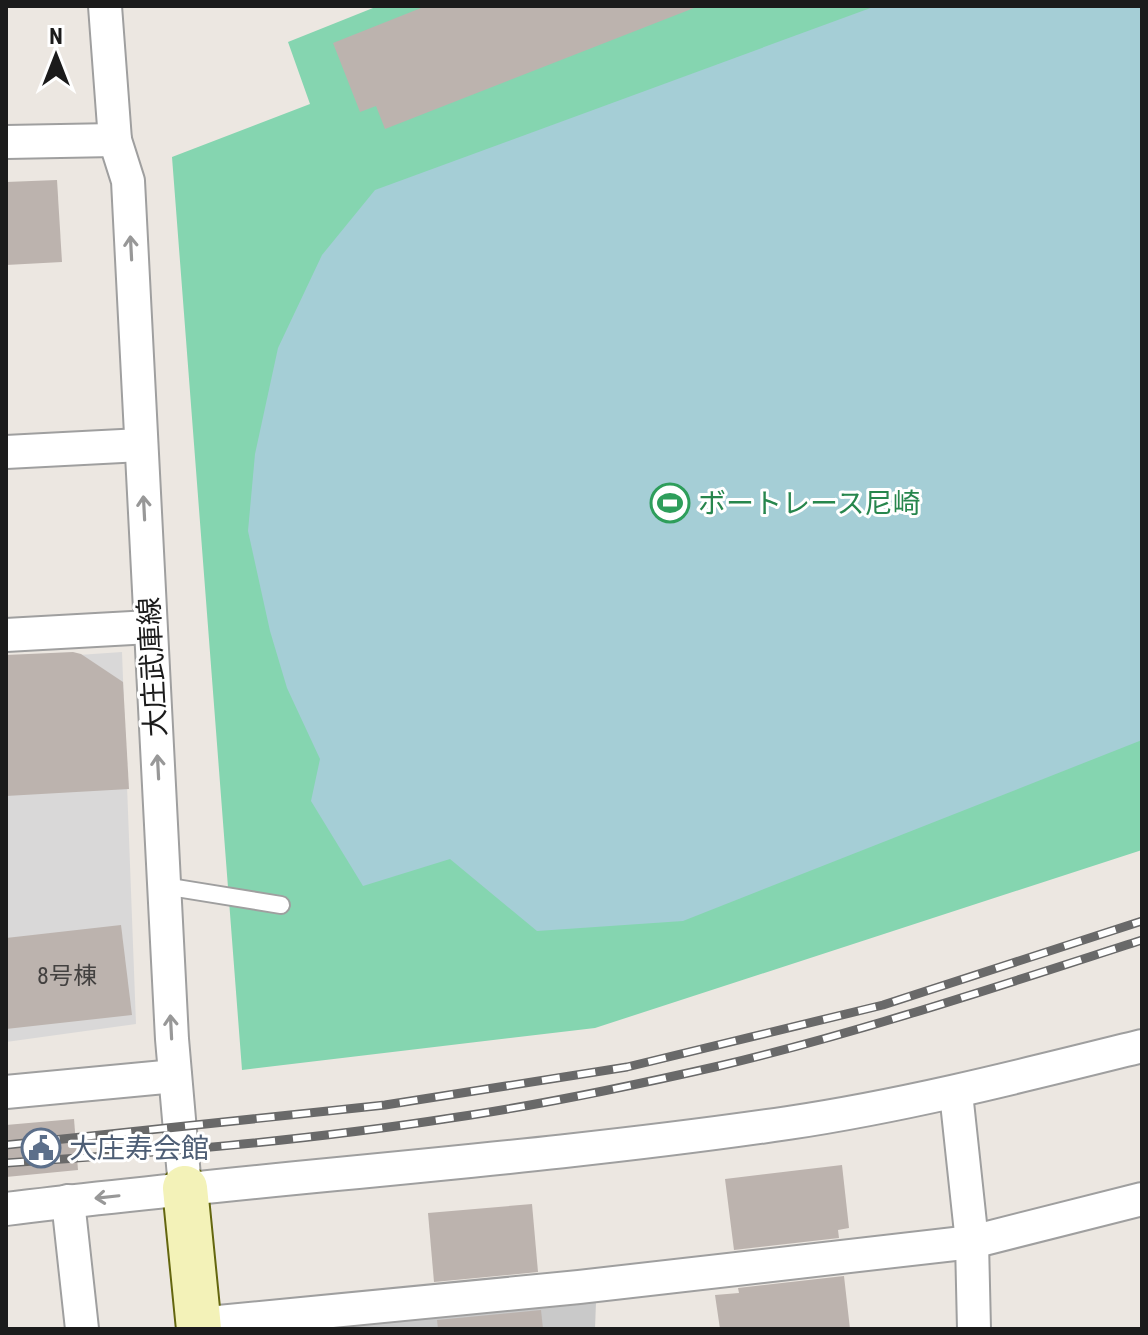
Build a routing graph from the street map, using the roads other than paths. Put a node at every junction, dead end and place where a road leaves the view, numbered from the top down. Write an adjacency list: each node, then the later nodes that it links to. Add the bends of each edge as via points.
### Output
1 (105, 6): 2 (street, 大庄武庫線)
2 (115, 140): 3 (street); 4 (street, 大庄武庫線, one-way to 2, via 128,181)
3 (6, 142)
4 (141, 445): 5 (street); 6 (street, 大庄武庫線, one-way to 4)
5 (6, 452)
6 (150, 627): 7 (street); 8 (street, 大庄武庫線, one-way to 6)
7 (6, 635)
8 (164, 886): 9 (lane); 11 (street, 大庄武庫線, one-way to 8)
9 (281, 905)
10 (1142, 1046): 13 (street)
11 (175, 1076): 12 (street); 14 (street, 大庄武庫線)
12 (6, 1092)
13 (956, 1093): 14 (street, via 678,1137); 18 (street)
14 (185, 1188): 16 (street, one-way to 16); 19 (street, 大庄武庫線)
15 (1142, 1199): 18 (street)
16 (68, 1201): 17 (street); 20 (street)
17 (6, 1209)
18 (972, 1242): 19 (street); 21 (street)
19 (198, 1326)
20 (82, 1329)
21 (974, 1329)

